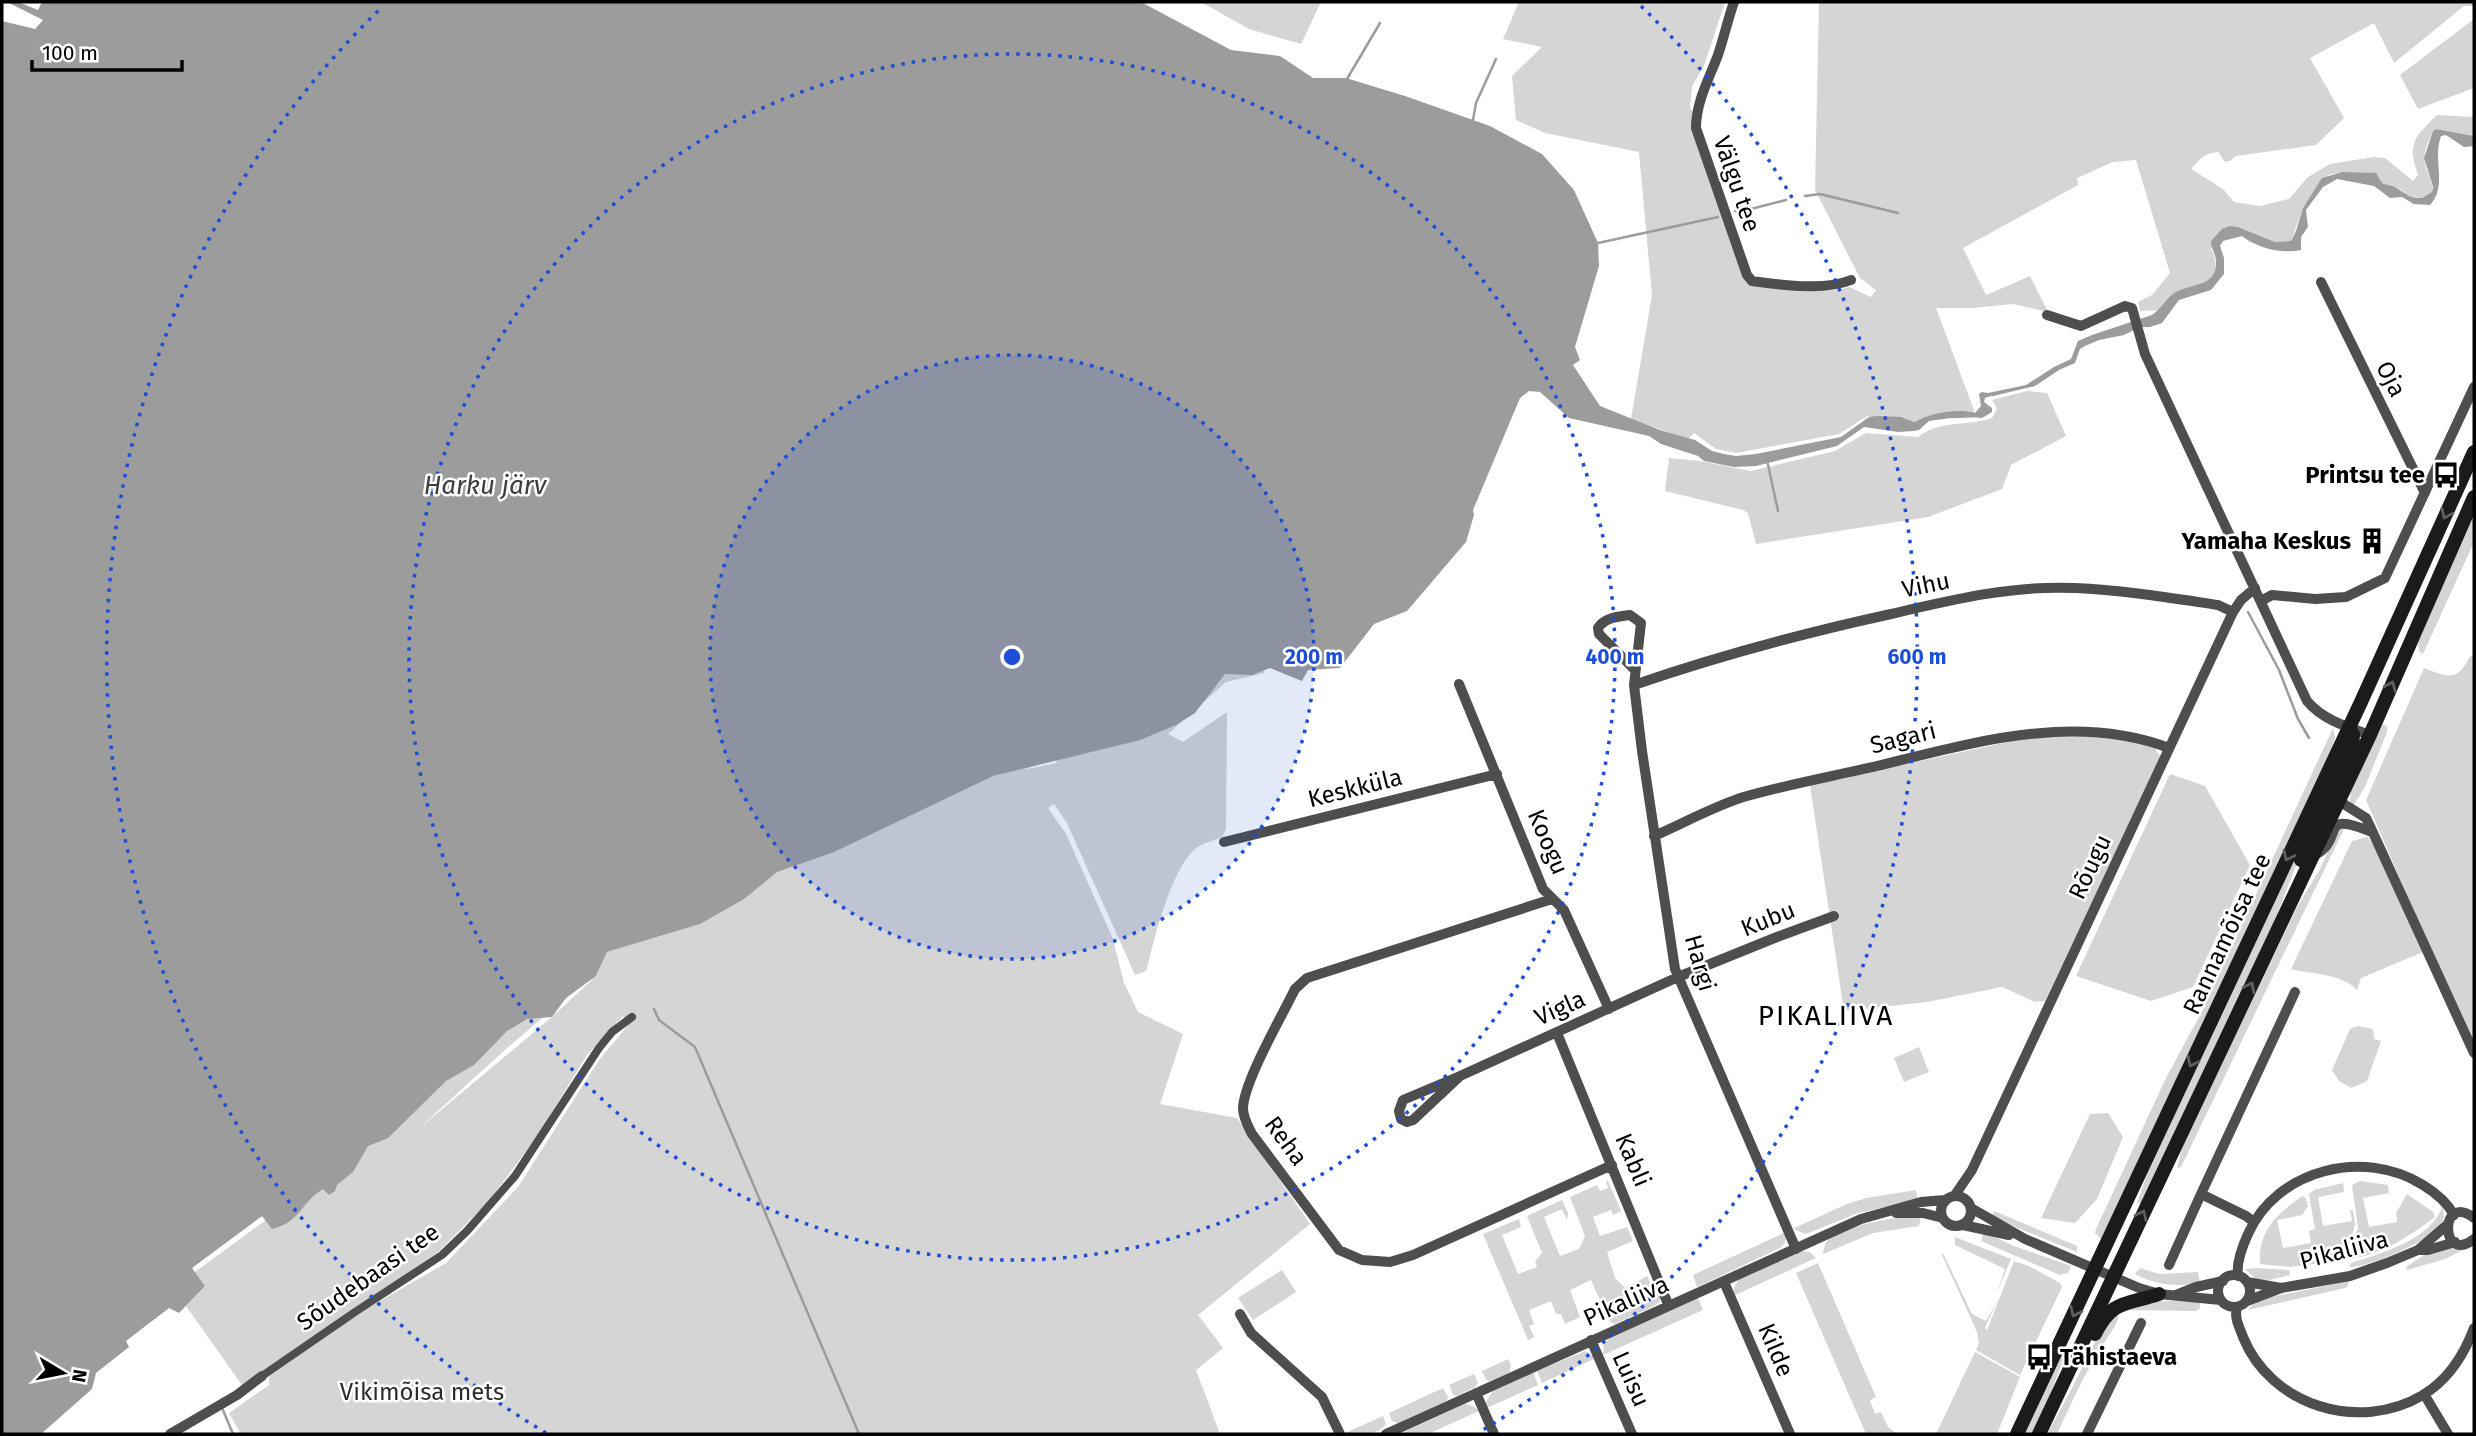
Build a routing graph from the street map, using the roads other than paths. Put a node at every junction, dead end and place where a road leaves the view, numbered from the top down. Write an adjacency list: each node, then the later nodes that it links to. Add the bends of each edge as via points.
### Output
1 (1734, 2): 2 (street, Välgu tee, via 1704,88 1696,128 1746,275 1752,281 1773,284 1838,286)
2 (1852, 280)
3 (2321, 282): 7 (street, Oja)
4 (2047, 314): 9 (street, via 2081,326 2125,306 2132,308 2150,363)
5 (2474, 387): 7 (street)
6 (2474, 452): 15 (main road, Rannamõisa tee, one-way to 15)
7 (2425, 493): 10 (street, via 2385,578 2346,597 2272,595)
8 (2474, 497): 16 (main road, Rannamõisa tee, one-way to 8)
9 (2255, 588): 10 (street); 11 (street, Rõugu)
10 (2261, 601): 15 (street, via 2307,701)
11 (2233, 612): 14 (street, Vihu, via 2206,603 2075,588 1979,595 1717,657); 17 (street, Rõugu)
12 (1635, 670): 12 (street, Hargi, via 1641,623 1630,615 1610,618 1598,628 1599,634); 14 (street, Hargi)
13 (1459, 684): 18 (street, Koogu)
14 (1634, 685): 21 (street, Hargi)
15 (2349, 727): 16 (street); 24 (main road, via 2352,748 2317,820 2298,869); 51 (main road, Rannamõisa tee, one-way to 51)
16 (2370, 735): 19 (main road, Rannamõisa tee)
17 (2169, 748): 21 (street, Sagari, via 2147,740 2089,732 1990,738 1745,796); 35 (street, Rõugu)
18 (1497, 774): 22 (street, Keskküla); 25 (street, Koogu, via 1543,889)
19 (2339, 801): 20 (street, via 2366,818); 23 (main road, Rannamõisa tee)
20 (2372, 832): 23 (street, via 2342,822 2336,825 2325,850); 32 (street)
21 (1654, 836): 27 (street, Hargi)
22 (1224, 842)
23 (2313, 856): 24 (main road, Rannamõisa tee)
24 (2294, 897): 52 (main road, Rannamõisa tee, one-way to 24)
25 (1552, 899): 29 (street, Koogu, via 1564,910); 34 (street, Reha, via 1307,978 1295,989 1251,1082 1243,1108 1245,1120 1339,1250 1362,1260 1390,1262 1413,1255)
26 (1834, 916): 27 (street, Kubu)
27 (1678, 977): 29 (street, Vigla); 48 (street, Hargi)
28 (2295, 992): 36 (street)
29 (1609, 1009): 31 (street, Vigla)
30 (632, 1017): 66 (street, Sõudebaasi tee, via 599,1048 515,1175 442,1255)
31 (1557, 1033): 33 (street, Vigla); 34 (street, Kabli)
32 (2474, 1053)
33 (1460, 1076): 33 (street, Vigla, via 1413,1120 1401,1119 1403,1100)
34 (1612, 1165): 59 (street, Kabli)
35 (1972, 1170): 37 (street, Rõugu); 38 (street, Rõugu)
36 (2201, 1194): 43 (street); 50 (street)
37 (1950, 1197): 38 (street, Pikaliiva); 39 (street, Pikaliiva); 41 (street, via 1941,1208)
38 (1970, 1205): 44 (street, via 1970,1218); 45 (street, Pikaliiva)
39 (1886, 1212): 41 (street, Pikaliiva); 48 (street, Pikaliiva)
40 (2473, 1216): 42 (street, via 2462,1212)
41 (1942, 1218): 44 (street, Pikaliiva, via 1952,1226)
42 (2450, 1220): 43 (street, via 2448,1204 2415,1180 2388,1170 2349,1167 2330,1168 2302,1179 2270,1202); 46 (street, via 2448,1235); 49 (street)
43 (2254, 1222): 53 (street, via 2237,1267)
44 (1963, 1224): 45 (street, Pikaliiva)
45 (2025, 1239): 51 (street, Pikaliiva)
46 (2455, 1242): 47 (street); 49 (street)
47 (2473, 1243)
48 (1796, 1249): 55 (street, Pikaliiva)
49 (2418, 1250): 56 (street, Pikaliiva, via 2350,1276)
50 (2169, 1265)
51 (2095, 1269): 52 (street, Pikaliiva); 75 (main road, Rannamõisa tee, one-way to 75)
52 (2112, 1276): 57 (street, Pikaliiva); 65 (main road, Rannamõisa tee)
53 (2242, 1279): 54 (street, via 2230,1276); 56 (street); 60 (street, via 2250,1291)
54 (2223, 1281): 57 (street); 58 (street)
55 (1724, 1282): 59 (street, Pikaliiva); 74 (street, Kilde)
56 (2281, 1288): 60 (street)
57 (2167, 1295): 58 (street, Pikaliiva); 65 (main road, via 2137,1298 2111,1310 2087,1349)
58 (2221, 1300): 60 (street, via 2228,1306)
59 (1668, 1304): 64 (street, Pikaliiva)
60 (2242, 1304): 68 (street, via 2234,1316 2248,1349 2278,1385 2300,1399 2330,1410 2357,1412 2389,1408)
61 (1240, 1314): 70 (street, via 1251,1333 1322,1397)
62 (2141, 1322): 77 (street)
63 (2474, 1328): 68 (street, via 2448,1374)
64 (1591, 1340): 67 (street, Pikaliiva); 73 (street, Luisu)
65 (2076, 1356): 76 (main road, Rannamõisa tee)
66 (262, 1377): 69 (street, Sõudebaasi tee)
67 (1476, 1393): 71 (street, Pikaliiva); 72 (street)
68 (2424, 1394): 78 (street)
69 (170, 1434)
70 (1340, 1434)
71 (1389, 1434)
72 (1494, 1434)
73 (1632, 1434)
74 (1790, 1434)
75 (2017, 1434)
76 (2039, 1434)
77 (2087, 1434)
78 (2448, 1434)

